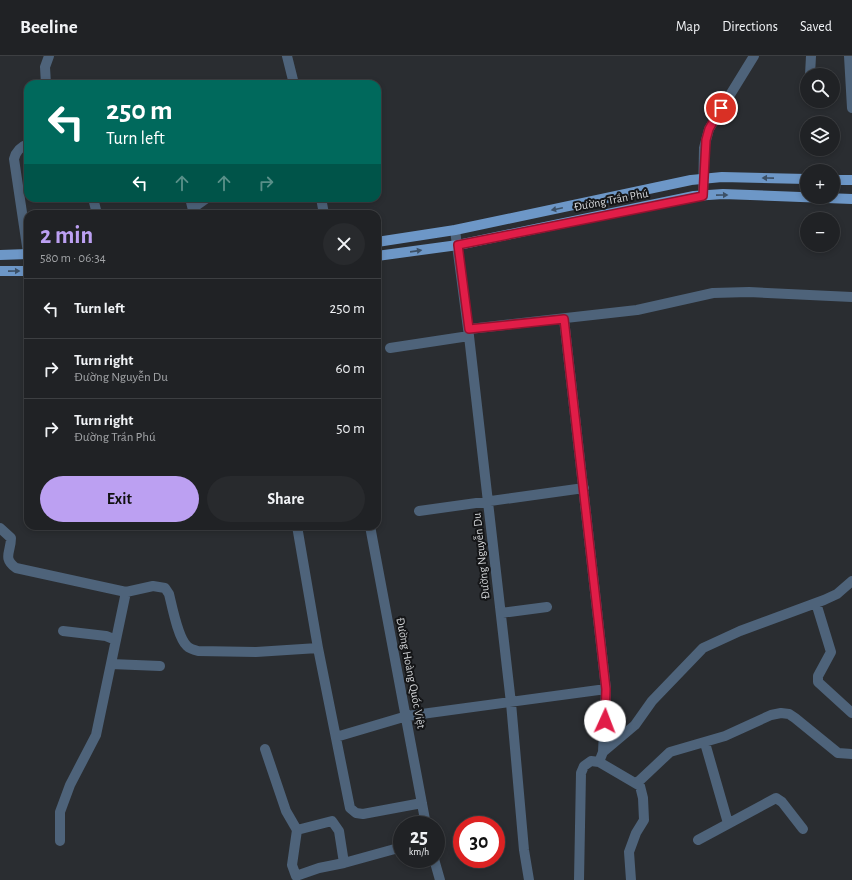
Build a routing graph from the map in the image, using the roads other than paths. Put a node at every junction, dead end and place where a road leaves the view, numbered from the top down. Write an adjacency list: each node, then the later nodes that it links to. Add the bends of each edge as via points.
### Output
1 (49, 56): 7 (street, via 45,67)
2 (287, 56): 8 (street)
3 (754, 56): 11 (street, via 709,129 704,148)
4 (811, 56): 6 (street)
5 (849, 56): 9 (street)
6 (810, 68)
7 (46, 80)
8 (293, 80)
9 (852, 108)
10 (24, 146): 17 (street, via 16,153 14,160)
11 (704, 179): 12 (main road, Đường Trần Phú, one-way to 11); 15 (street); 18 (main road, Đường Trần Phú, one-way to 18)
12 (800, 179)
13 (840, 180): 14 (main road)
14 (852, 180)
15 (703, 196): 16 (main road, Đường Trần Phú, one-way to 16, via 723,194); 20 (main road, Đường Trần Phú)
16 (852, 199)
17 (24, 227)
18 (456, 230): 19 (main road, Đường Trần Phú); 20 (street, Đường Nguyễn Du)
19 (381, 241)
20 (458, 245): 23 (main road, Đường Trần Phú, one-way to 20); 28 (street, Đường Nguyễn Du)
21 (24, 254): 22 (main road)
22 (0, 255)
23 (381, 255)
24 (0, 271): 25 (main road, one-way to 25)
25 (24, 271)
26 (852, 297): 27 (street, via 718,293 637,310)
27 (564, 319): 28 (street); 30 (street)
28 (469, 332): 29 (street); 31 (street, Đường Nguyễn Du)
29 (390, 348)
30 (584, 488): 31 (street); 46 (street)
31 (488, 502): 32 (street); 40 (street, Đường Nguyễn Du)
32 (419, 511)
33 (0, 528): 37 (street, via 11,538 8,558 16,568)
34 (298, 530): 43 (street)
35 (371, 530): 49 (street, Đường Hoàng Quốc Việt)
36 (852, 582): 38 (street, via 837,594)
37 (126, 592): 42 (street); 43 (street, via 153,586 165,588 181,637 186,645 198,651 256,652)
38 (816, 603): 48 (street, via 831,652 818,676 818,682); 53 (street, via 740,631 703,648 652,701 635,725)
39 (547, 607): 40 (street)
40 (501, 613): 47 (street, Đường Nguyễn Du)
41 (63, 631): 42 (street, via 106,636)
42 (116, 640): 44 (street)
43 (318, 648): 50 (street)
44 (111, 664): 45 (street); 63 (street, via 96,735 70,785 60,812)
45 (160, 666)
46 (606, 689): 47 (street); 53 (street)
47 (511, 703): 49 (street); 69 (street, Đường Nguyễn Du)
48 (852, 713)
49 (407, 716): 50 (street); 57 (street, Đường Hoàng Quốc Việt)
50 (336, 738): 57 (street, via 348,804 356,813)
51 (705, 743): 54 (street, via 781,713 795,718 838,753); 56 (street, via 670,752); 59 (street)
52 (265, 749): 61 (street, via 286,811)
53 (603, 752): 55 (street)
54 (852, 754)
55 (599, 762): 56 (street); 70 (street, via 591,761 584,766 582,773)
56 (637, 783): 71 (street, via 643,798 644,820 628,852)
57 (422, 804): 58 (street, Đường Hoàng Quốc Việt)
58 (424, 816)
59 (728, 824): 60 (street, via 776,798); 62 (street)
60 (803, 828)
61 (297, 830): 65 (street, via 332,821 339,831); 67 (street)
62 (698, 840)
63 (60, 841)
64 (393, 849): 65 (street)
65 (344, 864): 67 (street, via 319,868)
66 (437, 868): 68 (street)
67 (292, 878)
68 (440, 880)
69 (529, 880)
70 (580, 880)
71 (631, 880)

